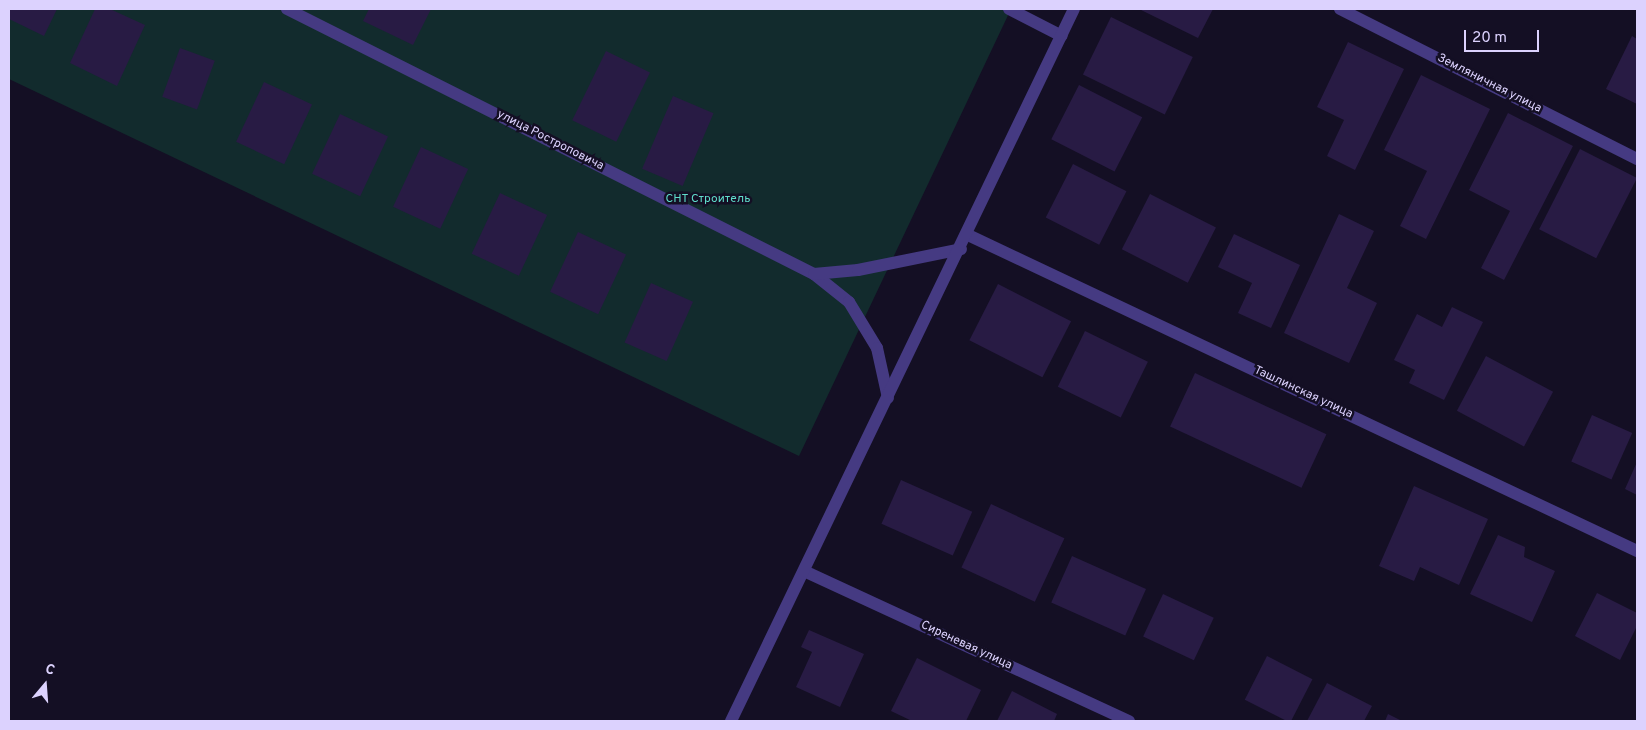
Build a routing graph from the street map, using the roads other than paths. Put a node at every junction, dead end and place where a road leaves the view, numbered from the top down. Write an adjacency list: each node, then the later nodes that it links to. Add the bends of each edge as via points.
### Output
1 (287, 9): 9 (street, улица Ростроповича)
2 (1009, 9): 5 (street)
3 (1074, 9): 5 (street)
4 (1340, 9): 6 (street, Земляничная улица)
5 (1062, 36): 7 (street)
6 (1637, 159)
7 (968, 235): 8 (street); 11 (street, Ташлинская улица)
8 (961, 249): 9 (street, via 858,270); 10 (street)
9 (814, 274): 10 (street, улица Ростроповича, via 848,302 877,348)
10 (888, 398): 12 (street)
11 (1637, 551)
12 (804, 571): 13 (street); 14 (street, Сиреневая улица)
13 (731, 721)
14 (1129, 721)

